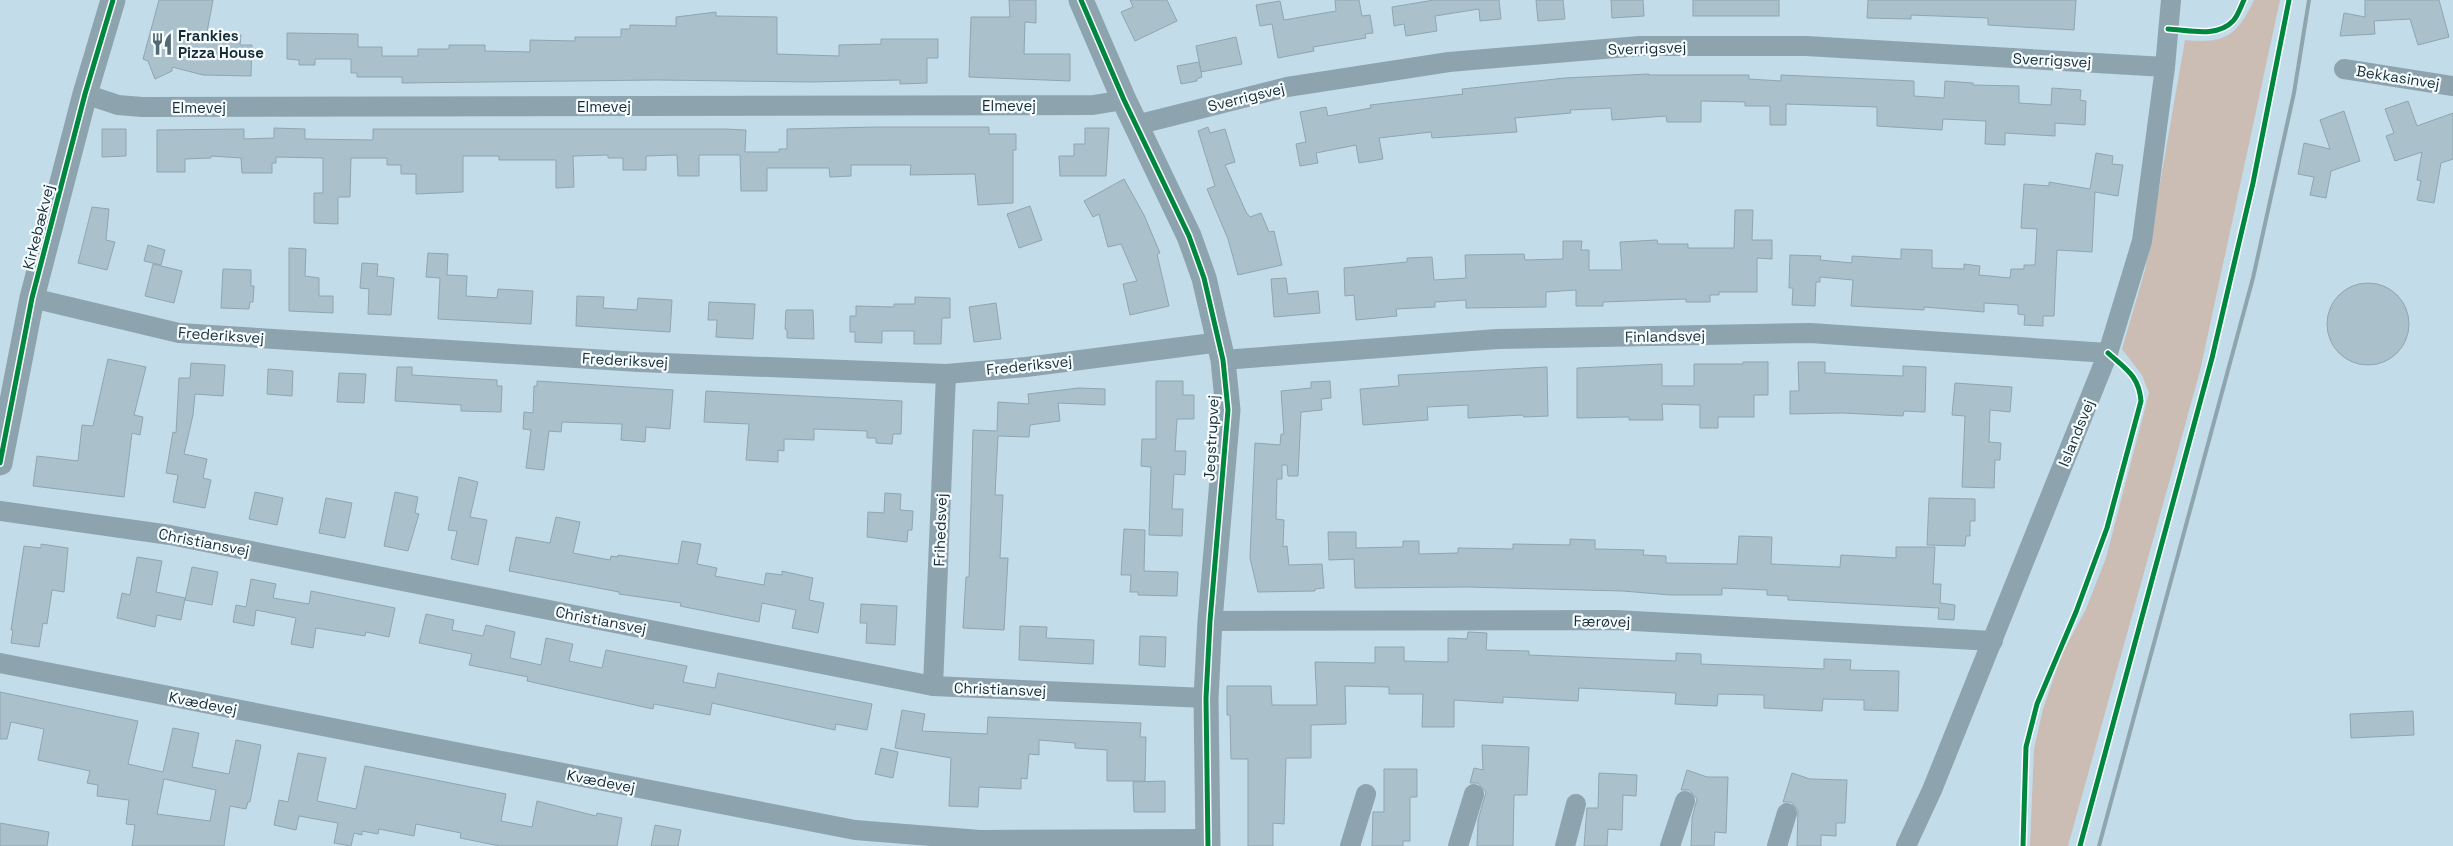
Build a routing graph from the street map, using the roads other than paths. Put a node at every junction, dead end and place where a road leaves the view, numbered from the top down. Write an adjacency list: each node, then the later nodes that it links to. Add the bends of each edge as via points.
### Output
1 (113, 0): 7 (street, Kirkebækvej)
2 (1081, 0): 8 (street, Jegstrupvej)
3 (2171, 0): 4 (street, Islandsvej)
4 (2165, 67): 9 (street, Sverrigsvej, via 1806,46 1640,46 1449,62 1287,87); 12 (street, Islandsvej, via 2142,241)
5 (2344, 69): 6 (street, Bekkasinvej)
6 (2453, 86)
7 (84, 94): 8 (street, Elmevej, via 142,107 1093,105); 10 (street, Kirkebækvej)
8 (1124, 100): 9 (street, Jegstrupvej)
9 (1136, 125): 11 (street, Jegstrupvej, via 1189,236 1204,278)
10 (32, 298): 13 (street, Frederiksvej, via 179,333 638,362); 14 (street, Kirkebækvej)
11 (1221, 351): 12 (street, Finlandsvej, via 1497,339 1810,333); 13 (street, Frederiksvej); 16 (street, Jegstrupvej, via 1228,410)
12 (2108, 352): 17 (street, Islandsvej)
13 (946, 374): 19 (street, Frihedsvej)
14 (0, 463)
15 (0, 511): 19 (street, Christiansvej, via 170,535)
16 (1210, 621): 17 (street, Færøvej, via 1616,620); 20 (street, Jegstrupvej)
17 (1993, 641): 32 (street, Islandsvej)
18 (0, 663): 26 (street, Kvædevej, via 855,830 980,840)
19 (933, 686): 20 (street, Christiansvej)
20 (1206, 698): 26 (street, Jegstrupvej)
21 (1366, 794): 27 (street)
22 (1474, 794): 28 (street)
23 (1685, 801): 30 (street)
24 (1576, 804): 29 (street)
25 (1787, 813): 31 (street)
26 (1208, 843)
27 (1350, 846)
28 (1458, 846)
29 (1565, 846)
30 (1670, 846)
31 (1777, 846)
32 (1906, 846)

